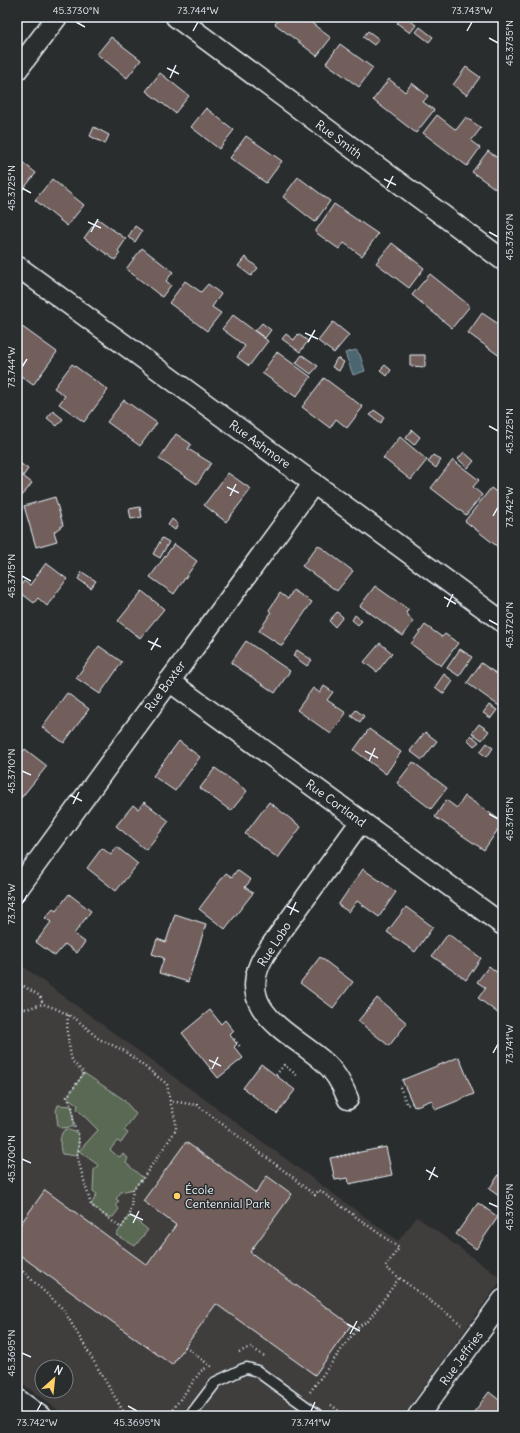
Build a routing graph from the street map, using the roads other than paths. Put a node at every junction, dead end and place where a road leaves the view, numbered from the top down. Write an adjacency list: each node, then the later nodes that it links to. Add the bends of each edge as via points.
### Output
1 (57, 17): 3 (street)
2 (176, 17): 4 (street, Rue Smith)
3 (17, 70)
4 (503, 260)
5 (17, 266): 6 (street, Rue Ashmore)
6 (314, 483): 7 (street, Rue Ashmore); 8 (street, Rue Baxter)
7 (503, 622)
8 (169, 681): 9 (street, Rue Cortland); 10 (street, Rue Baxter)
9 (361, 821): 11 (street, Rue Cortland); 12 (street, Rue Lobo, via 265,954 258,966 255,987 262,1010 285,1032 322,1060 337,1076)
10 (17, 890)
11 (503, 925)
12 (348, 1099)
13 (503, 1300): 18 (street, Rue Jeffries)
14 (17, 1399): 15 (street)
15 (40, 1416)
16 (190, 1416): 17 (lane, via 216,1382 247,1368 257,1372)
17 (319, 1416)
18 (418, 1416)

